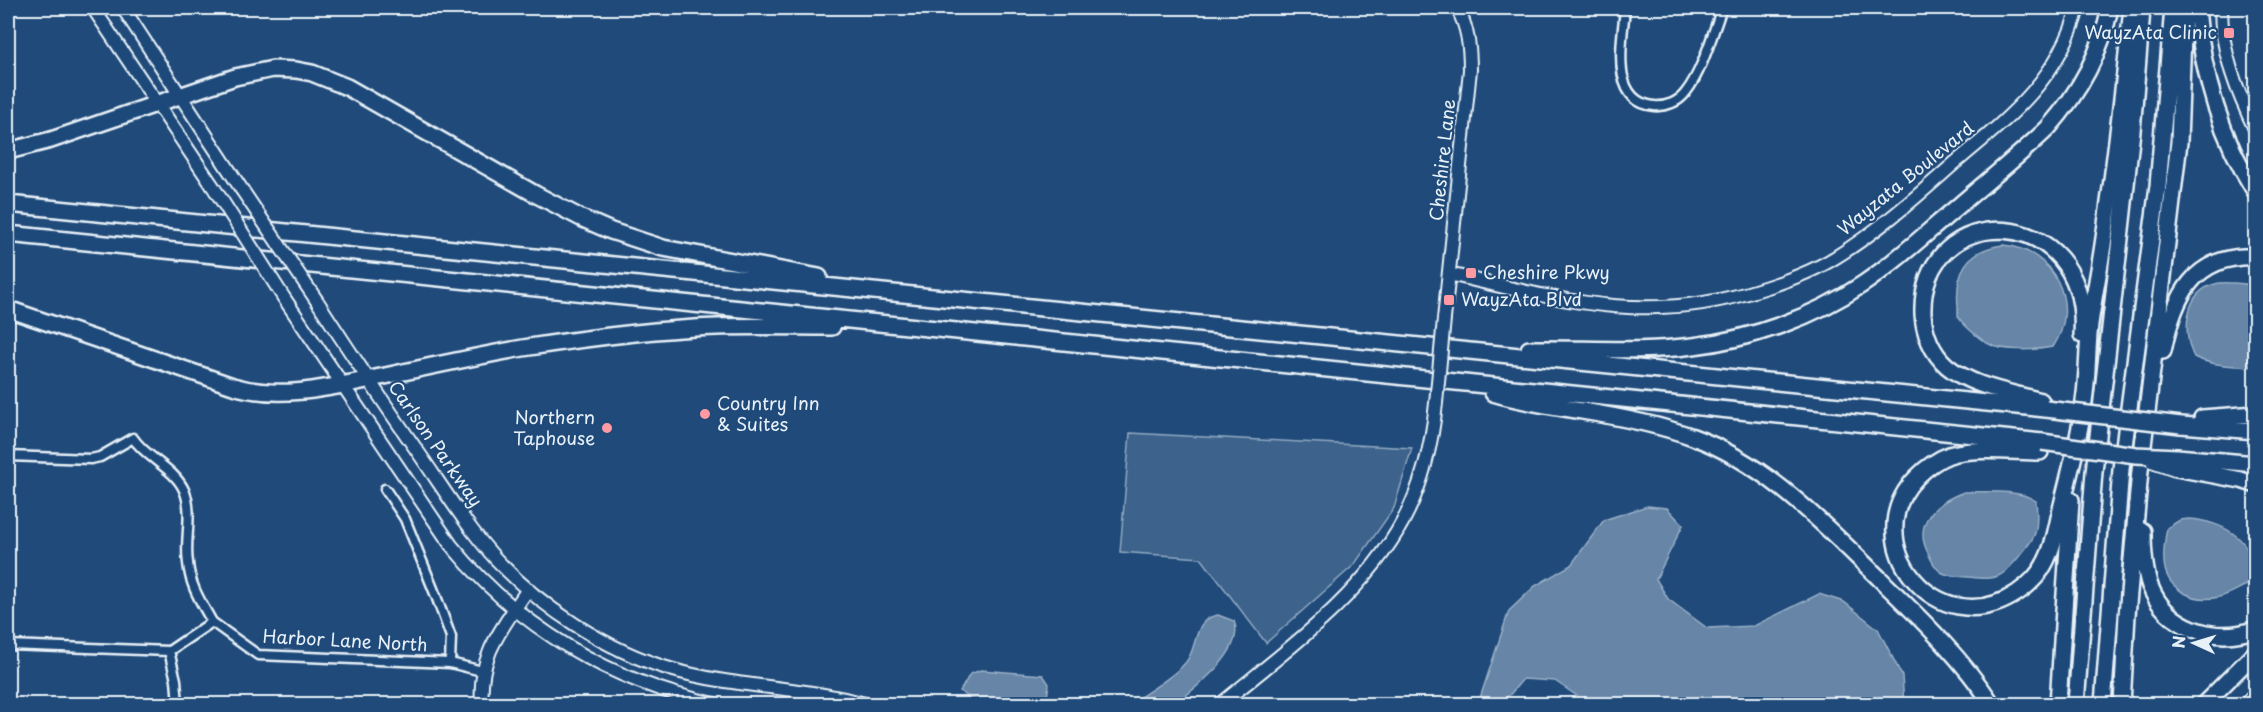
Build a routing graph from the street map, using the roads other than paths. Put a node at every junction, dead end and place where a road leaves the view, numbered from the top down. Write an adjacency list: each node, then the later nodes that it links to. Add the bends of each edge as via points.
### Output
1 (93, 8): 15 (main road)
2 (123, 8): 14 (main road, Carlson Parkway)
3 (1457, 8): 22 (main road, Cheshire Lane, via 1466,28 1470,70)
4 (1625, 8): 5 (street, via 1623,82 1642,102 1659,106 1677,101 1693,81)
5 (1722, 8)
6 (2078, 8): 22 (main road, Wayzata Boulevard, via 2054,66 2021,107 1870,235 1834,259 1797,276 1717,302 1650,309 1574,303)
7 (2110, 8): 26 (highway, via 2085,77 2048,128 1885,268 1842,297 1755,333 1692,346)
8 (2132, 8): 33 (highway)
9 (2142, 8): 63 (highway, via 2094,472)
10 (2173, 8): 64 (highway, via 2158,186 2121,469)
11 (2184, 8): 28 (highway, via 2179,142)
12 (2197, 8): 18 (highway, via 2212,98 2222,127)
13 (2221, 8): 16 (main road, via 2229,64)
14 (181, 96): 15 (highway); 23 (highway, via 261,71 312,73 346,87 571,213 635,239 716,258); 27 (main road, Carlson Parkway, bridge)
15 (157, 103): 17 (highway); 30 (main road, bridge)
16 (2256, 131)
17 (8, 151)
18 (2256, 193)
19 (8, 204): 23 (highway)
20 (8, 234): 25 (highway)
21 (2256, 257): 28 (highway, via 2212,264 2193,277 2179,297)
22 (1449, 274): 60 (main road, Cheshire Lane, bridge, via 1433,432 1426,464 1407,512 1371,568 1321,621)
23 (935, 295): 26 (highway)
24 (8, 309): 30 (highway, via 244,390 295,392)
25 (937, 331): 27 (highway, via 698,328 524,348); 29 (highway, via 1178,352)
26 (1459, 349): 31 (highway)
27 (368, 380): 30 (highway); 46 (main road, Carlson Parkway, via 475,534)
28 (2151, 381): 41 (highway)
29 (1468, 384): 36 (highway); 61 (highway, via 1515,400 1658,426 1734,456 1810,511 1937,635)
30 (341, 385): 47 (main road, via 451,545 482,580)
31 (2046, 406): 33 (highway, bridge); 33 (highway, via 1963,376 1947,366 1930,345 1923,301 1934,267 1944,253 1975,233 2018,232 2040,240 2065,264 2077,291 2083,323 2077,402)
32 (2256, 414): 34 (highway)
33 (2081, 419): 34 (highway, bridge); 37 (highway)
34 (2181, 421): 35 (highway)
35 (2256, 431)
36 (2041, 448): 37 (highway); 37 (highway, via 1953,454 1936,461 1914,480 1898,509 1897,546 1904,565 1926,592 1943,602 1974,607 1994,604 2027,585 2050,553)
37 (2076, 453): 39 (highway, bridge, via 2136,455); 62 (highway)
38 (8, 456): 44 (street, via 91,459 133,438)
39 (2177, 463): 40 (highway); 43 (highway)
40 (2256, 464)
41 (2140, 471): 49 (highway, via 2144,558 2151,588 2160,605 2184,625 2208,634 2233,635); 65 (highway)
42 (190, 482): 44 (street)
43 (2256, 485)
44 (183, 488): 48 (street, via 189,508 190,580)
45 (385, 489): 53 (street, via 405,519 436,596 451,637)
46 (528, 589): 47 (main road); 59 (main road, Carlson Parkway, via 606,642 668,668 736,683 832,695)
47 (516, 609): 54 (main road, via 489,651); 58 (main road, via 545,633 604,667 662,692)
48 (212, 622): 51 (street); 53 (street, Harbor Lane North, via 258,655)
49 (2256, 629)
50 (8, 645): 51 (street)
51 (169, 651): 56 (street)
52 (2256, 652): 66 (highway)
53 (450, 663): 54 (street, Harbor Lane North)
54 (482, 671): 57 (main road)
55 (2256, 693): 67 (main road)
56 (178, 705)
57 (482, 705)
58 (715, 705)
59 (865, 705)
60 (1221, 705)
61 (1992, 705)
62 (2058, 705)
63 (2076, 705)
64 (2103, 705)
65 (2122, 705)
66 (2204, 705)
67 (2245, 705)

